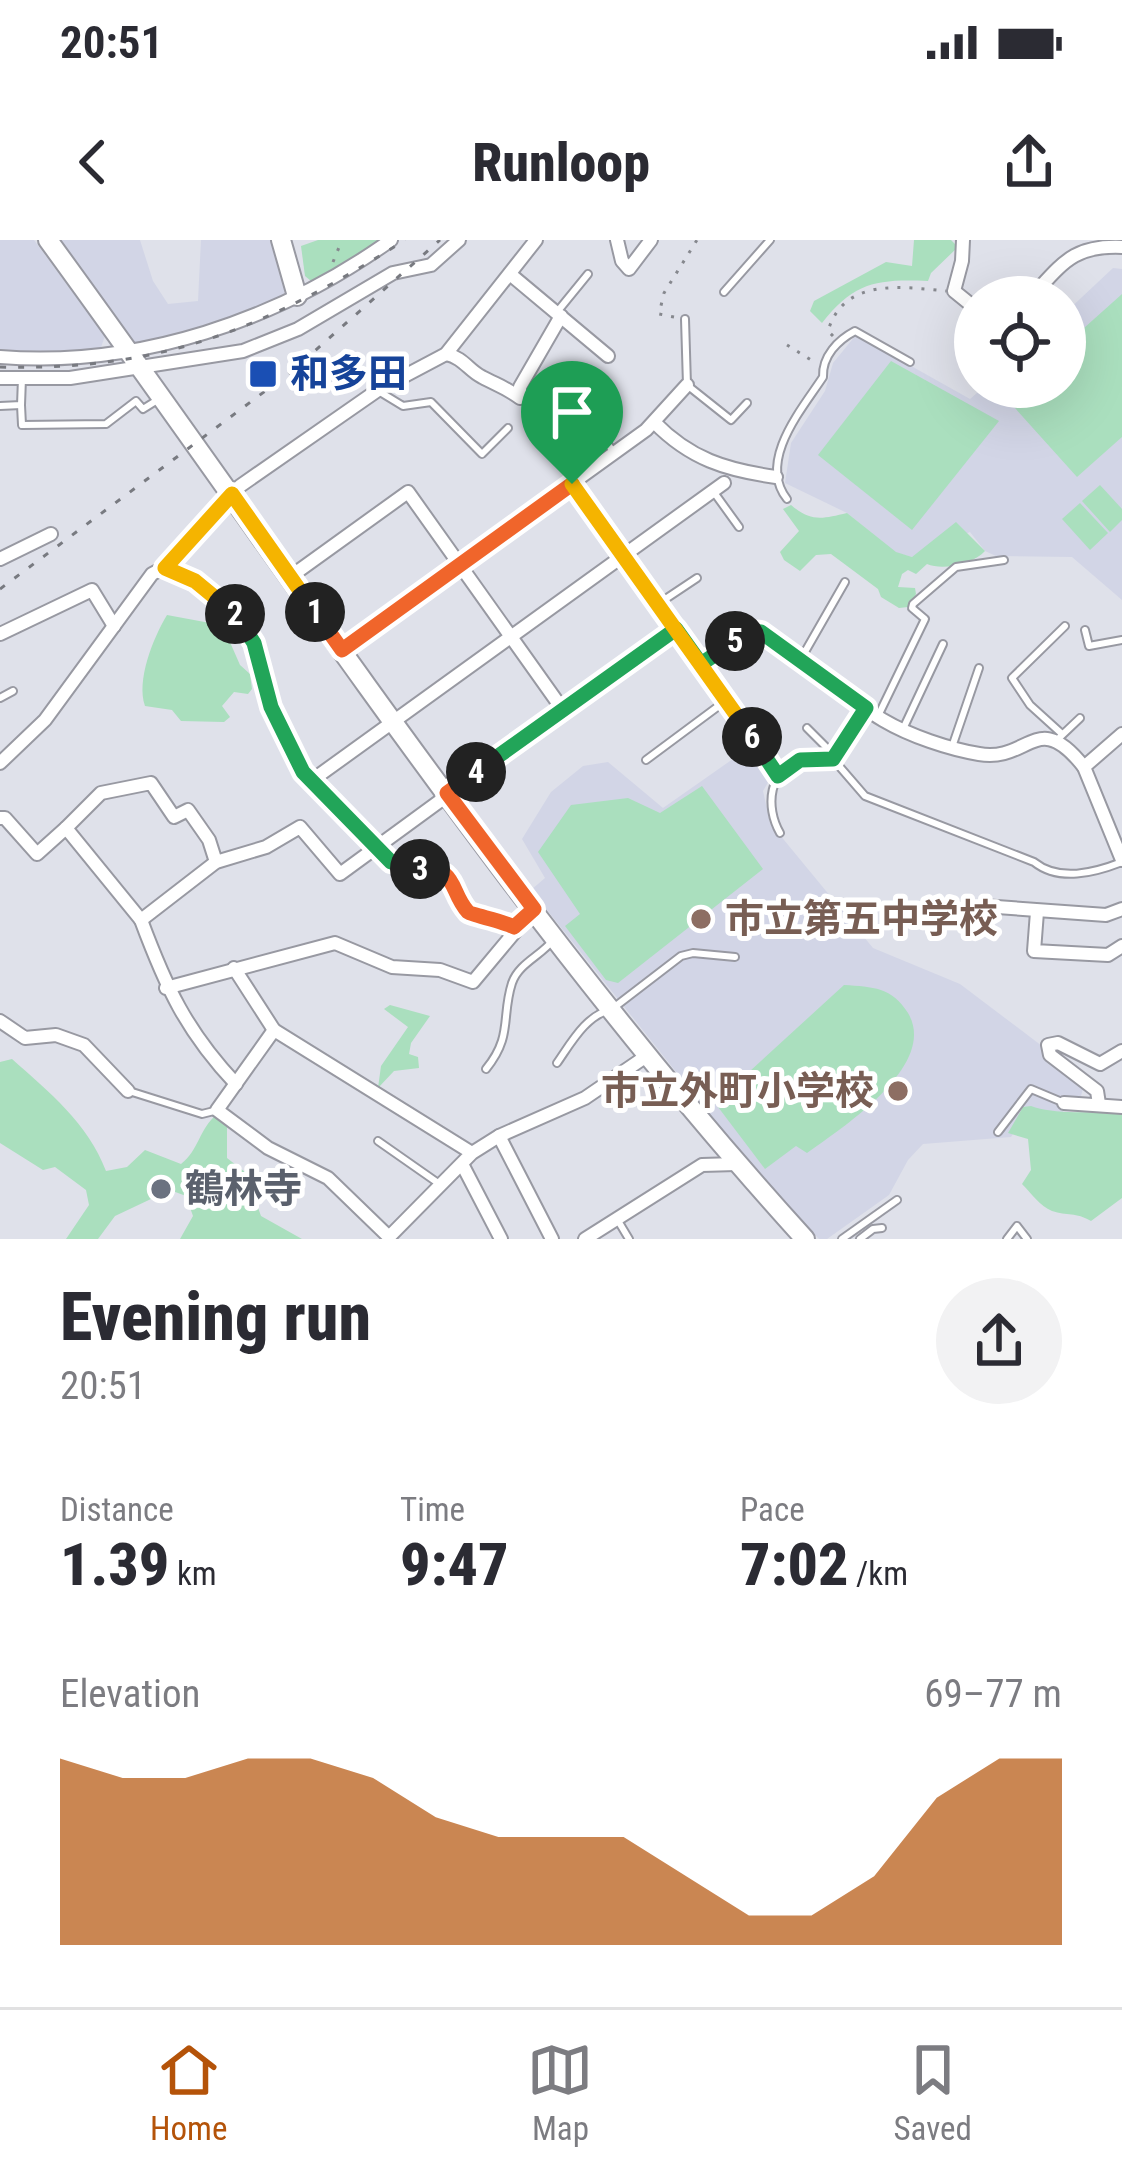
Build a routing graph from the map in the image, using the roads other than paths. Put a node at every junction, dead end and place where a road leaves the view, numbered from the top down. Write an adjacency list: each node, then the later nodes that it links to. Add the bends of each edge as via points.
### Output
1 (48, 240): 19 (street)
2 (281, 240): 16 (street)
3 (391, 240): 16 (street)
4 (459, 240): 24 (street, via 430,265 380,279 298,329 243,351)
5 (536, 240): 11 (street)
6 (617, 240): 7 (street, via 629,269)
7 (651, 240)
8 (770, 240): 15 (lane)
9 (963, 240): 13 (street)
10 (1122, 247): 14 (street, via 1083,249)
11 (510, 274): 17 (street); 20 (street)
12 (588, 274): 17 (lane)
13 (958, 276)
14 (1051, 276)
15 (724, 292)
16 (297, 296): 19 (street)
17 (559, 314): 20 (street, via 520,398); 21 (street)
18 (685, 319): 27 (lane)
19 (129, 351): 22 (street, via 75,360); 24 (street)
20 (446, 355): 28 (street)
21 (608, 356)
22 (0, 357)
23 (910, 362): 37 (lane, via 855,331 838,340 784,441)
24 (142, 370): 26 (street); 29 (street)
25 (0, 378): 26 (street)
26 (22, 378): 31 (lane)
27 (688, 385): 30 (lane, via 730,420); 33 (street)
28 (378, 390): 35 (lane, via 404,406 431,402 482,454); 40 (street)
29 (162, 397): 31 (lane, via 143,410 136,401 106,424 22,425); 40 (street)
30 (747, 403)
31 (21, 405): 32 (lane)
32 (0, 406)
33 (654, 422): 36 (street); 37 (street, via 676,446 723,469)
34 (566, 424): 36 (lane, via 584,412)
35 (508, 428)
36 (614, 454): 38 (street)
37 (776, 477): 41 (lane)
38 (572, 484): 44 (street); 47 (street)
39 (718, 487): 42 (lane); 44 (street)
40 (232, 494): 48 (street); 49 (street)
41 (788, 499)
42 (739, 527)
43 (51, 534): 45 (street)
44 (623, 556): 52 (street); 58 (street)
45 (0, 559)
46 (1004, 560): 69 (lane, via 956,567 914,604 925,620)
47 (460, 564): 49 (street, via 408,492); 58 (street); 61 (street)
48 (165, 568): 53 (street); 83 (street, via 229,605 254,643 279,726)
49 (290, 578): 61 (street)
50 (697, 578): 52 (lane)
51 (845, 582): 62 (lane)
52 (658, 604): 55 (street)
53 (114, 626): 57 (street, via 92,590); 80 (street, via 45,720)
54 (1065, 626): 76 (lane, via 1012,678)
55 (676, 629): 63 (street); 68 (street)
56 (1084, 630): 59 (lane, via 1089,646)
57 (0, 634)
58 (511, 636): 68 (street); 71 (street)
59 (1122, 640)
60 (943, 644): 73 (lane)
61 (342, 650): 71 (street)
62 (800, 660): 63 (street, via 755,629); 69 (street)
63 (701, 664): 67 (street)
64 (979, 668): 77 (lane)
65 (13, 691): 66 (lane)
66 (0, 698)
67 (727, 700): 75 (street); 79 (lane)
68 (563, 710): 84 (street)
69 (872, 712): 73 (street); 78 (street)
70 (1080, 718): 76 (lane)
71 (393, 722): 83 (street); 84 (street)
72 (807, 728): 78 (lane)
73 (903, 729): 77 (street)
74 (1122, 734): 81 (street)
75 (752, 737): 82 (lane)
76 (1060, 737): 77 (street, via 1003,754); 81 (street)
77 (952, 747)
78 (833, 756): 82 (lane, via 800,760); 89 (lane, via 866,796 1047,873 1099,871)
79 (646, 760)
80 (0, 763)
81 (1084, 766): 89 (street)
82 (778, 776): 87 (lane, via 769,794)
83 (311, 781): 88 (street)
84 (447, 793): 88 (street); 92 (street)
85 (0, 818): 86 (street, via 37,854)
86 (66, 828): 90 (street, via 101,793 151,783 174,817 188,810); 95 (street)
87 (780, 833)
88 (375, 845): 90 (street, via 340,874 301,827); 96 (lane, via 391,862 448,876 475,917)
89 (1122, 861)
90 (216, 862): 95 (street)
91 (983, 906): 94 (street)
92 (534, 909): 96 (street); 97 (street)
93 (1122, 909): 94 (street)
94 (1037, 912): 98 (street, via 1034,951 1108,955)
95 (141, 920): 101 (street)
96 (514, 927): 100 (street, via 473,982 392,967 335,944)
97 (556, 937): 102 (street); 108 (lane, via 512,982 508,1025)
98 (1122, 946)
99 (735, 957): 102 (lane, via 681,956)
100 (234, 968): 101 (street); 104 (street)
101 (166, 988): 109 (street)
102 (611, 1009): 106 (street); 107 (lane, via 580,1030)
103 (0, 1021): 110 (street, via 25,1038 56,1035 84,1045)
104 (274, 1030): 109 (street); 118 (street)
105 (1122, 1051): 112 (street, via 1100,1064 1048,1045 1050,1055 1097,1090)
106 (648, 1055): 116 (street, via 585,1098); 119 (street)
107 (557, 1063)
108 (486, 1069)
109 (236, 1084): 114 (street)
110 (128, 1091): 114 (lane, via 202,1114)
111 (1064, 1103): 112 (street); 115 (lane, via 1031,1089)
112 (1099, 1105): 113 (street)
113 (1122, 1107)
114 (217, 1110): 124 (street, via 328,1178)
115 (998, 1132)
116 (499, 1136): 118 (street); 126 (street)
117 (379, 1141): 120 (lane)
118 (467, 1158): 120 (street); 125 (street)
119 (736, 1164): 122 (street, via 702,1166); 129 (street)
120 (441, 1185): 124 (street)
121 (897, 1200): 130 (lane)
122 (617, 1219): 127 (street); 128 (lane)
123 (882, 1228): 131 (lane)
124 (390, 1238)
125 (501, 1239)
126 (552, 1239)
127 (585, 1239)
128 (629, 1239)
129 (805, 1239)
130 (842, 1239)
131 (860, 1239)
132 (1007, 1239): 133 (lane, via 1017,1226)
133 (1028, 1239)

